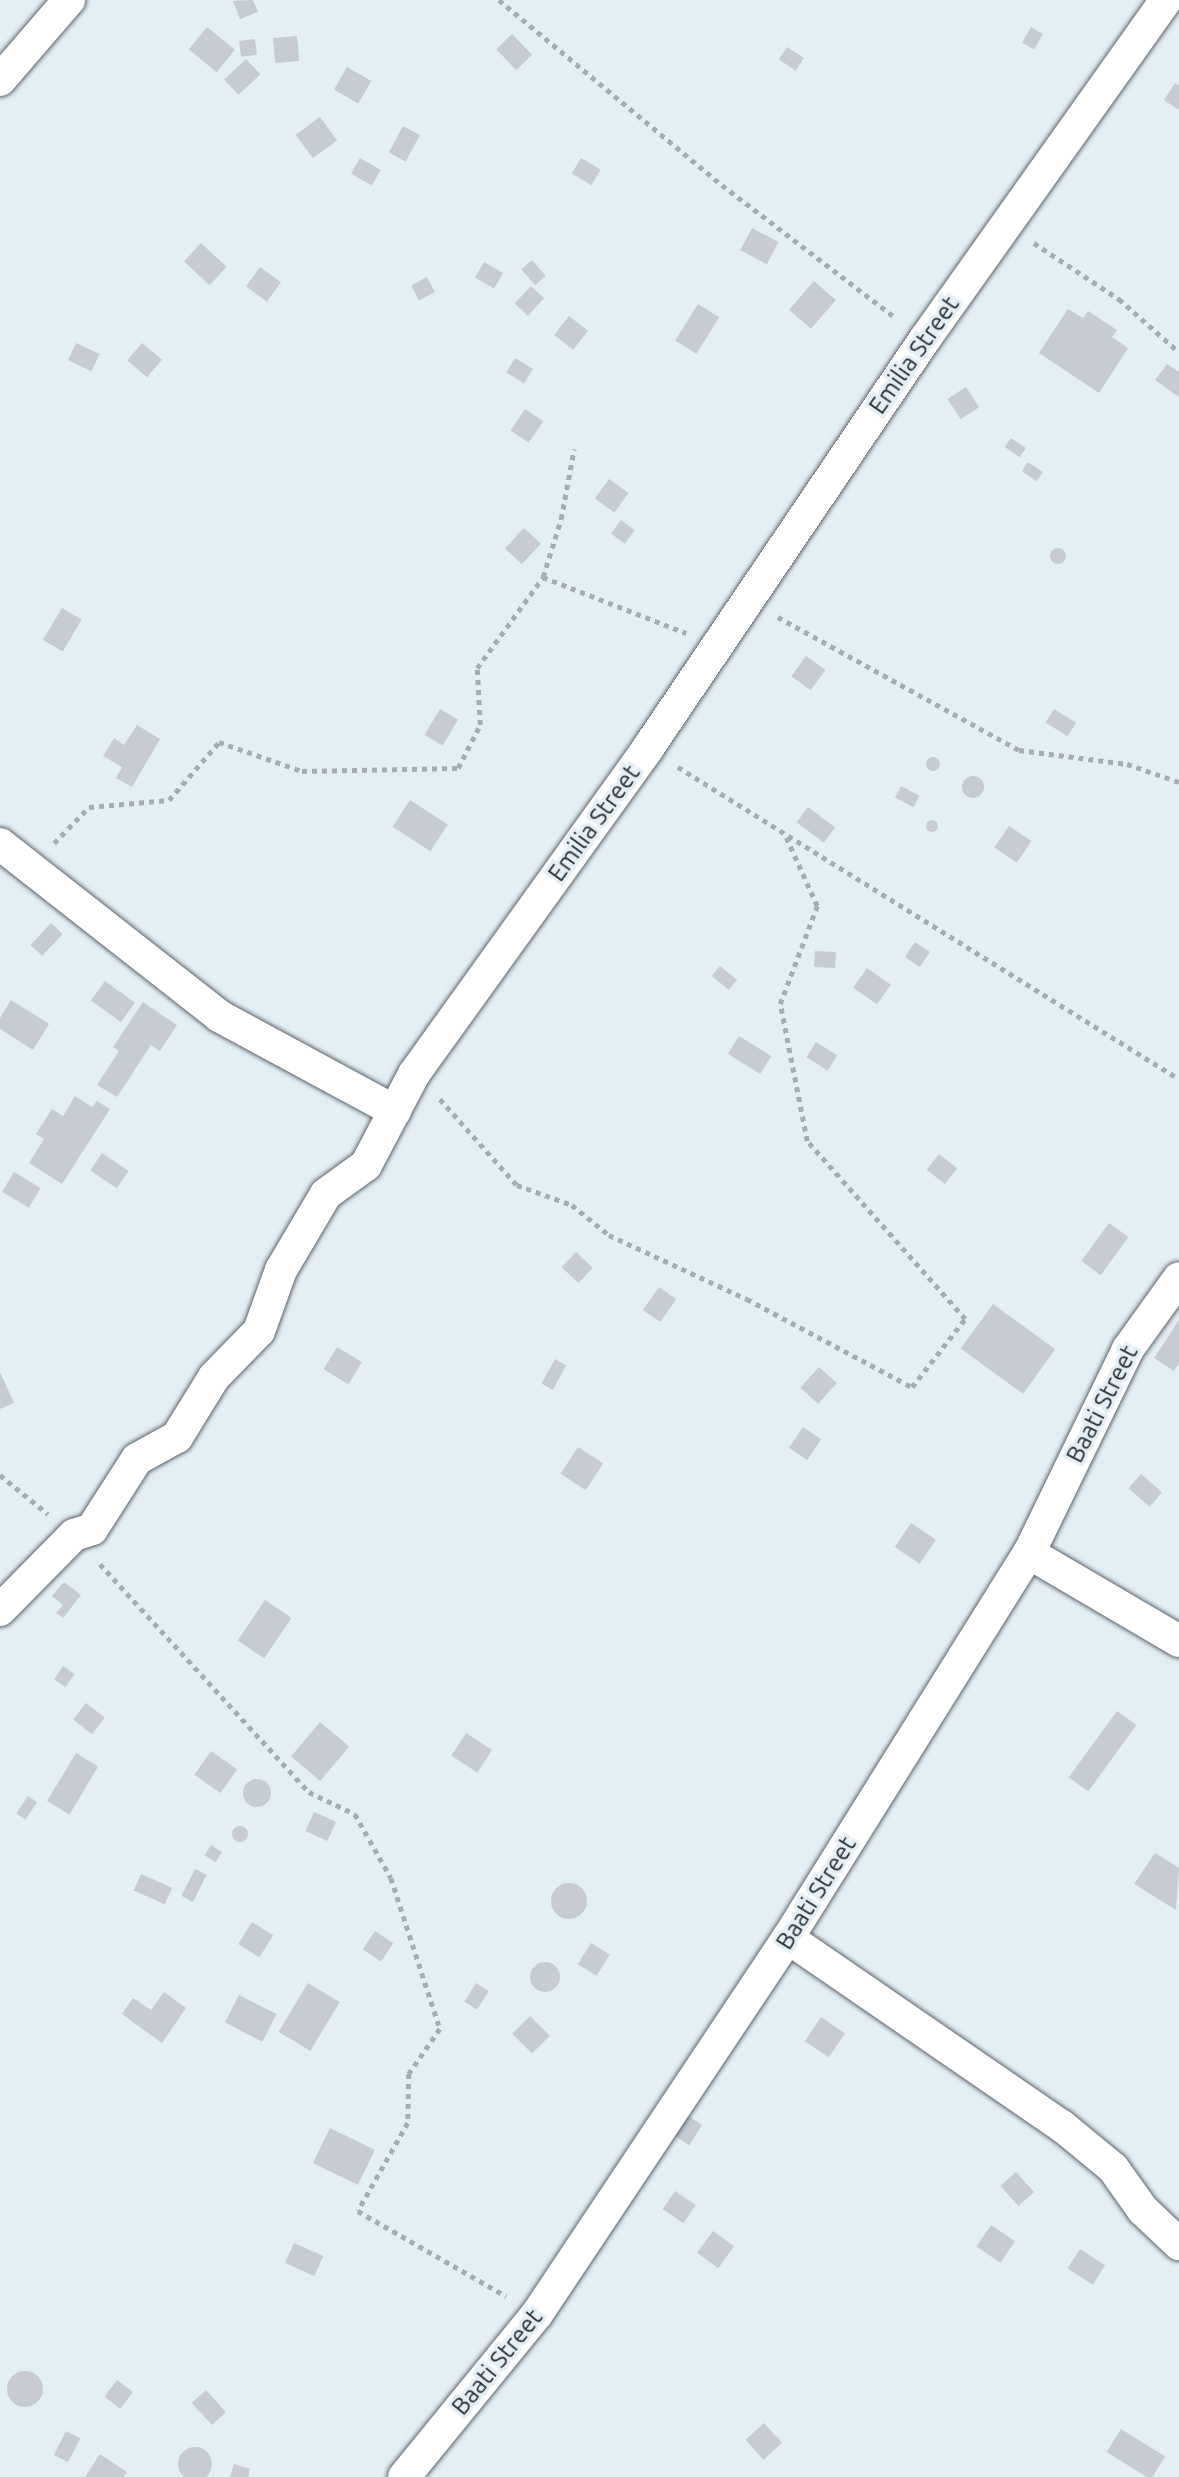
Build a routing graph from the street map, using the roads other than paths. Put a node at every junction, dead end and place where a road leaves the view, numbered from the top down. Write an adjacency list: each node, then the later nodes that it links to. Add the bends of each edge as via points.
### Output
1 (69, 0): 3 (street)
2 (1166, 0): 5 (street, Emilia Street, via 925,339 648,748 414,1074)
3 (0, 80)
4 (0, 844): 5 (street, via 219,1016)
5 (394, 1111): 8 (street, Emilia Street, via 366,1165 326,1195 281,1270 259,1331 214,1377 177,1437 137,1459 92,1529 74,1535)
6 (1179, 1278): 7 (street, Baati Street, via 1128,1349)
7 (1029, 1553): 9 (street); 10 (street, Baati Street)
8 (0, 1610)
9 (1179, 1640)
10 (788, 1938): 11 (street, via 1062,2126 1113,2168 1143,2210); 12 (street, Baati Street, via 537,2314)
11 (1179, 2244)
12 (404, 2477)

